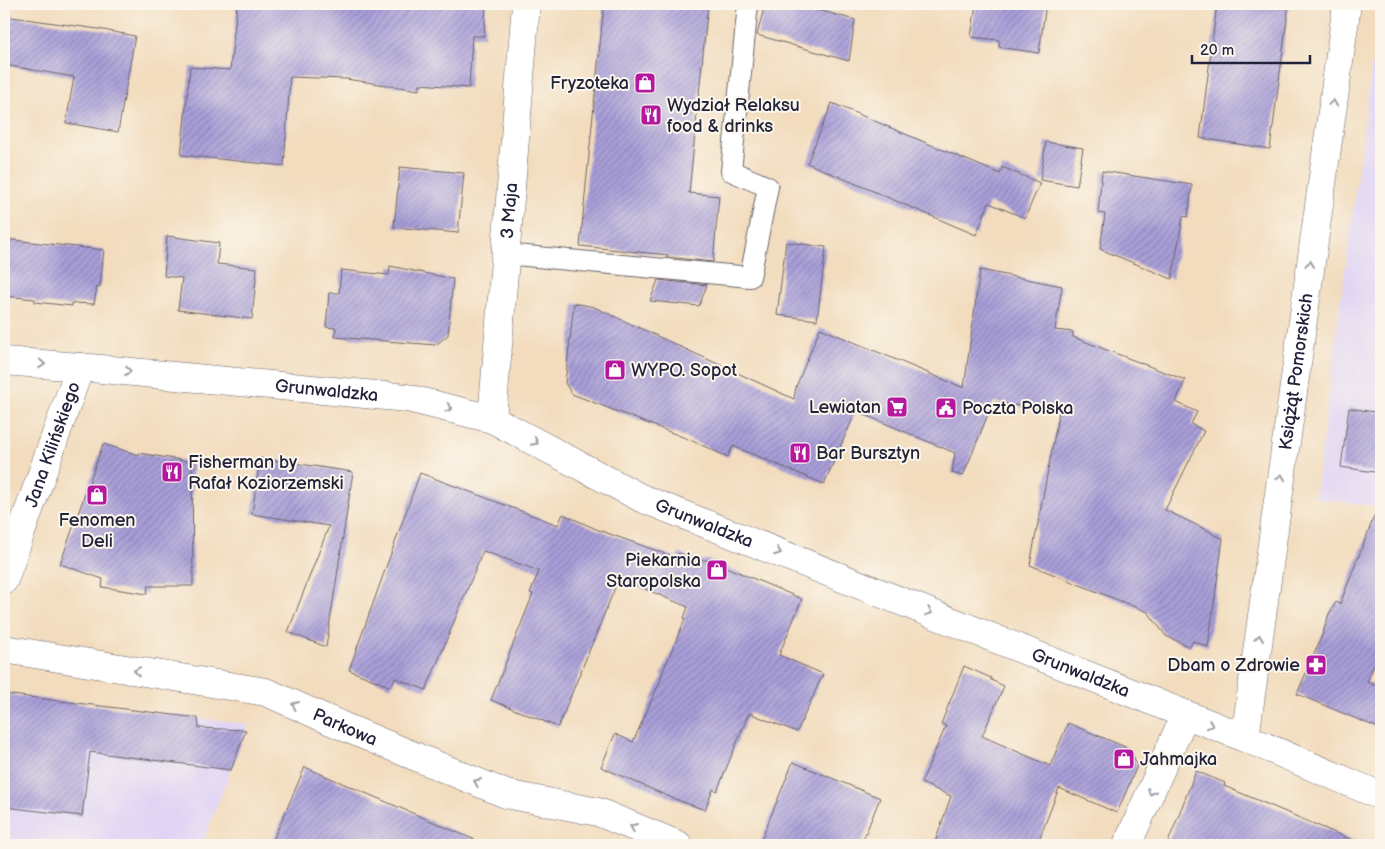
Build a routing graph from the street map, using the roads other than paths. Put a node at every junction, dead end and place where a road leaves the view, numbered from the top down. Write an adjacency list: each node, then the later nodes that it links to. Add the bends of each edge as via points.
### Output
1 (526, 4): 4 (street, 3 Maja)
2 (748, 4): 4 (lane, via 731,171 768,187 750,277)
3 (1347, 4): 11 (street, Książąt Pomorskich, one-way to 3)
4 (505, 254): 7 (street, 3 Maja)
5 (4, 361): 6 (street, Grunwaldzka, one-way to 6)
6 (80, 366): 7 (street, Grunwaldzka, one-way to 7, via 406,398); 8 (street, Jana Kilińskiego)
7 (492, 419): 10 (street, Grunwaldzka, one-way to 10, via 641,498)
8 (4, 580)
9 (4, 649): 13 (street, Parkowa, one-way to 9, via 598,812 506,794 266,692)
10 (1185, 715): 11 (street, Grunwaldzka, one-way to 11); 14 (street, one-way to 14)
11 (1245, 738): 12 (street, Grunwaldzka)
12 (1381, 796)
13 (678, 845)
14 (1127, 845)

